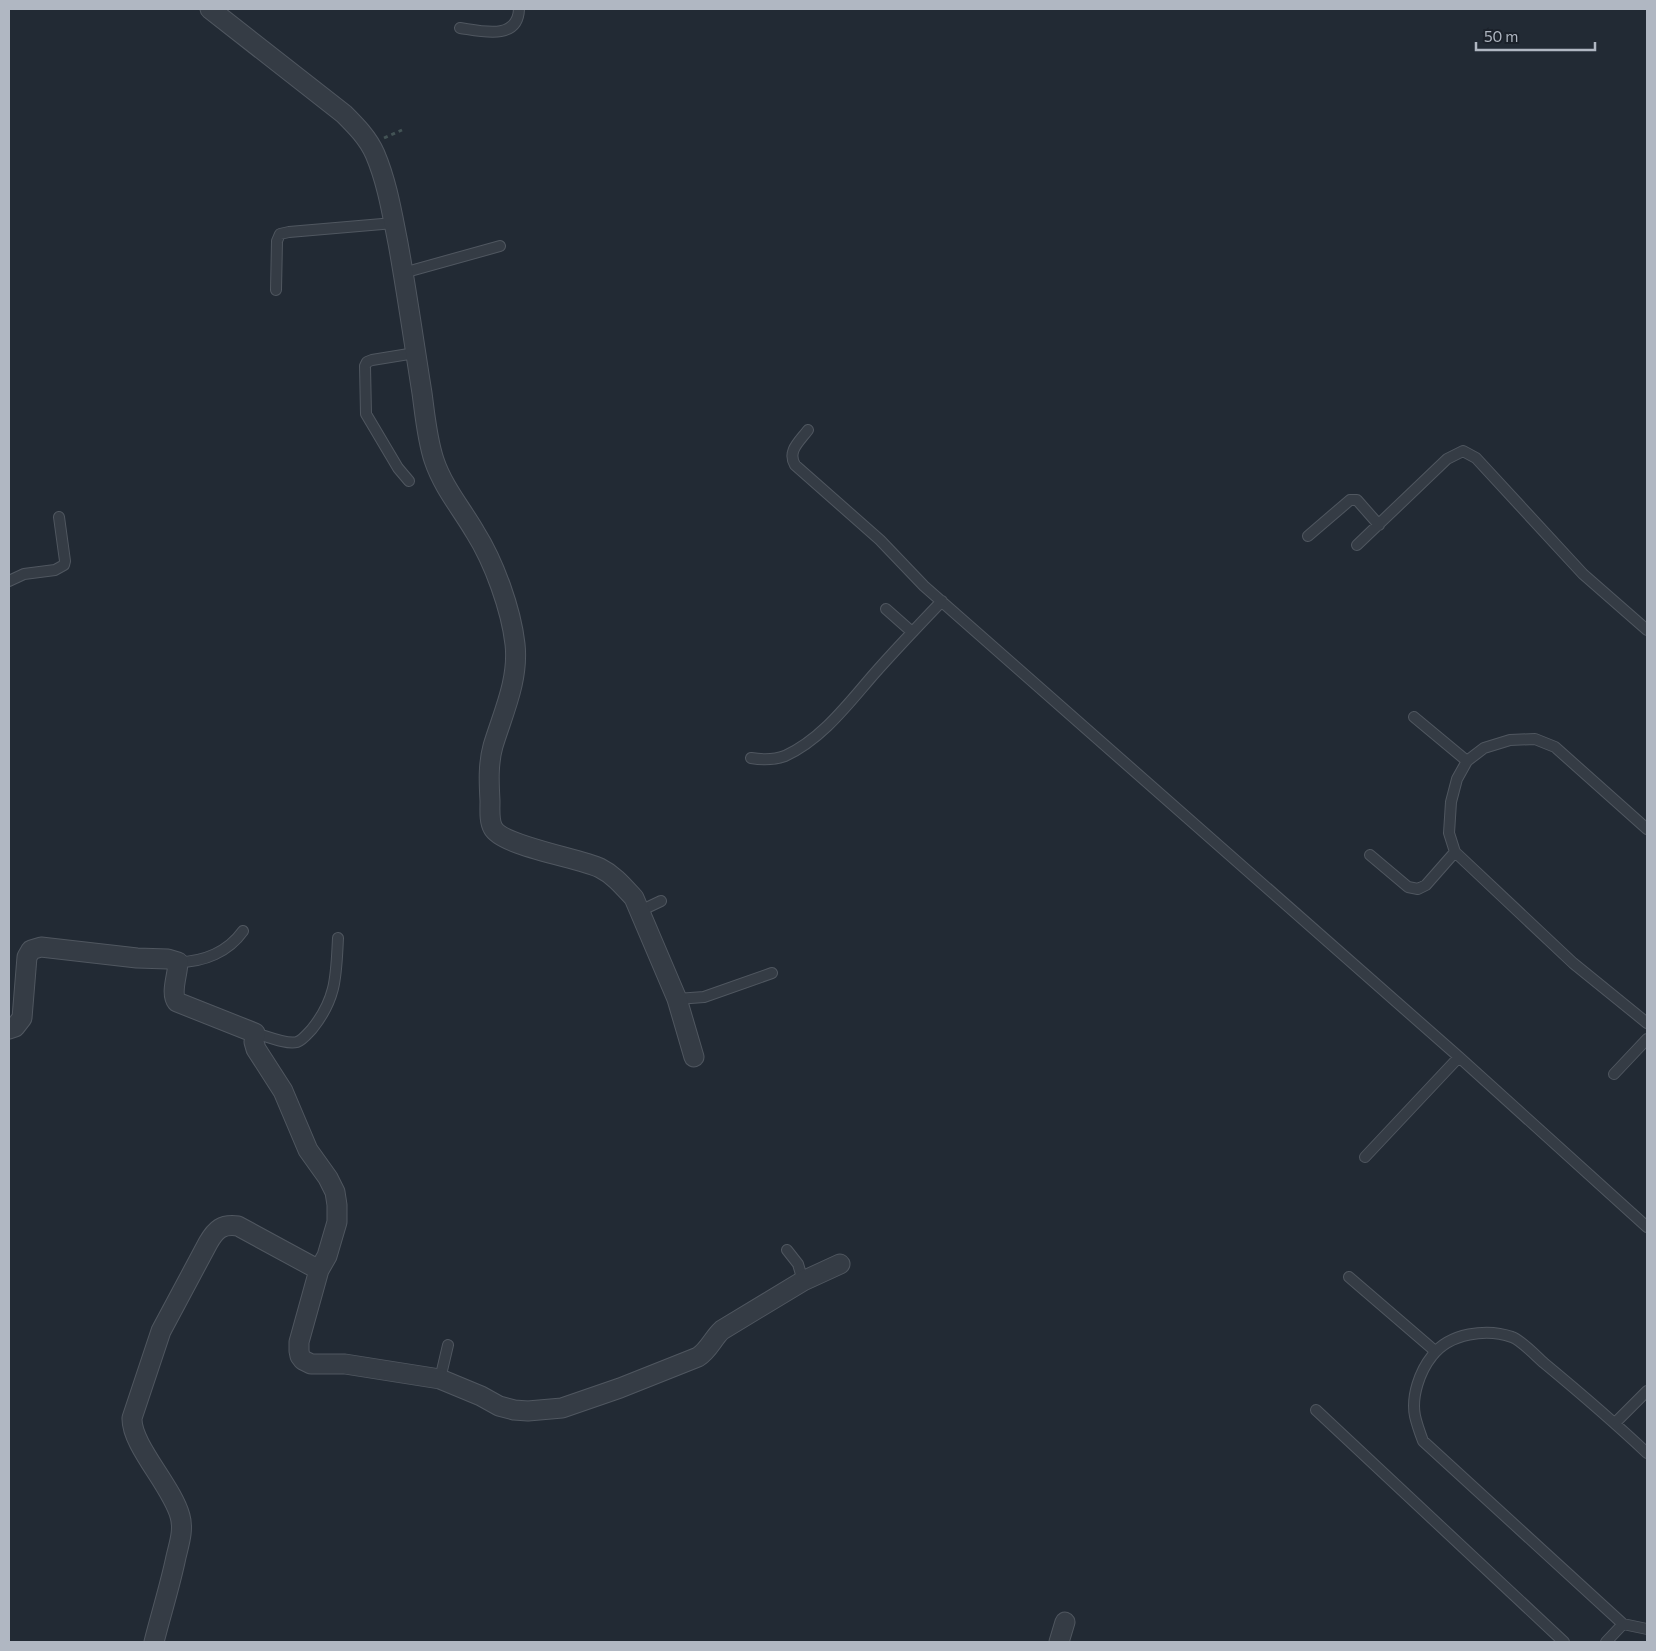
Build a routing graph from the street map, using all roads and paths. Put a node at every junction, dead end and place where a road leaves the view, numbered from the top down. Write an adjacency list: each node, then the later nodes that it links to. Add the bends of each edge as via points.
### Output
1 (210, 9): 4 (street, via 344,114 360,131 375,153)
2 (519, 9): 3 (lane, via 518,20 504,30)
3 (460, 28)
4 (394, 223): 6 (street); 7 (lane, via 280,234)
5 (500, 246): 6 (lane)
6 (403, 273): 8 (street)
7 (276, 290)
8 (416, 353): 10 (lane, via 372,360 365,366 366,414); 27 (street, via 436,464 442,480 488,554 510,615 515,645 515,673 491,754 488,779 492,828 509,840 592,865 614,876 634,898)
9 (808, 430): 16 (lane, via 792,452 796,465)
10 (409, 481)
11 (59, 518): 15 (lane, via 64,565 55,570 24,574)
12 (1379, 525): 13 (lane, via 1354,499); 14 (lane); 18 (lane, via 1447,459 1463,451 1476,458 1583,574)
13 (1308, 536)
14 (1357, 545)
15 (9, 581)
16 (942, 601): 19 (lane); 38 (lane)
17 (886, 609): 19 (lane)
18 (1647, 630)
19 (912, 632): 21 (lane, via 818,734 785,756 760,760)
20 (1414, 716): 22 (lane)
21 (751, 758)
22 (1468, 761): 23 (lane, via 1493,745 1510,740 1535,739 1555,747); 24 (lane, via 1457,779 1451,802 1449,833)
23 (1647, 829)
24 (1455, 852): 25 (lane, via 1426,885 1418,889 1408,887); 33 (lane, via 1573,963)
25 (1370, 855)
26 (661, 901): 27 (lane)
27 (640, 911): 32 (street)
28 (243, 931): 30 (lane, via 224,949 200,960)
29 (338, 938): 35 (lane, via 335,984 322,1017 297,1042)
30 (178, 962): 34 (street, via 41,947 31,950 26,957 22,1018 16,1027); 35 (street, via 173,994 177,1002)
31 (772, 973): 32 (lane, via 704,997)
32 (677, 998): 37 (street)
33 (1647, 1023)
34 (9, 1029)
35 (256, 1033): 44 (street, via 256,1049 283,1091 308,1150 335,1192 337,1222 327,1256)
36 (1647, 1039): 39 (lane)
37 (694, 1057)
38 (1460, 1057): 40 (lane); 41 (lane)
39 (1614, 1074)
40 (1365, 1158)
41 (1647, 1227)
42 (787, 1250): 46 (lane, via 798,1264)
43 (840, 1264): 46 (street)
44 (319, 1270): 49 (street, via 299,1342 303,1360 311,1364 345,1364); 57 (street, via 238,1226 222,1227 208,1243 161,1331 132,1418 140,1445 174,1500 180,1517 180,1540)
45 (1349, 1276): 48 (lane)
46 (803, 1281): 49 (street, via 722,1330 704,1354 562,1408 514,1410)
47 (448, 1345): 49 (lane)
48 (1435, 1351): 52 (lane, via 1452,1340 1472,1334 1491,1332 1514,1337); 55 (lane, via 1418,1379 1415,1401 1414,1415 1423,1442)
49 (440, 1379)
50 (1647, 1391): 52 (lane)
51 (1316, 1410): 59 (lane)
52 (1615, 1423): 53 (lane)
53 (1647, 1453)
54 (1065, 1622): 58 (street)
55 (1623, 1624): 56 (lane); 60 (lane)
56 (1647, 1629)
57 (154, 1642)
58 (1058, 1642)
59 (1564, 1642)
60 (1606, 1642)

